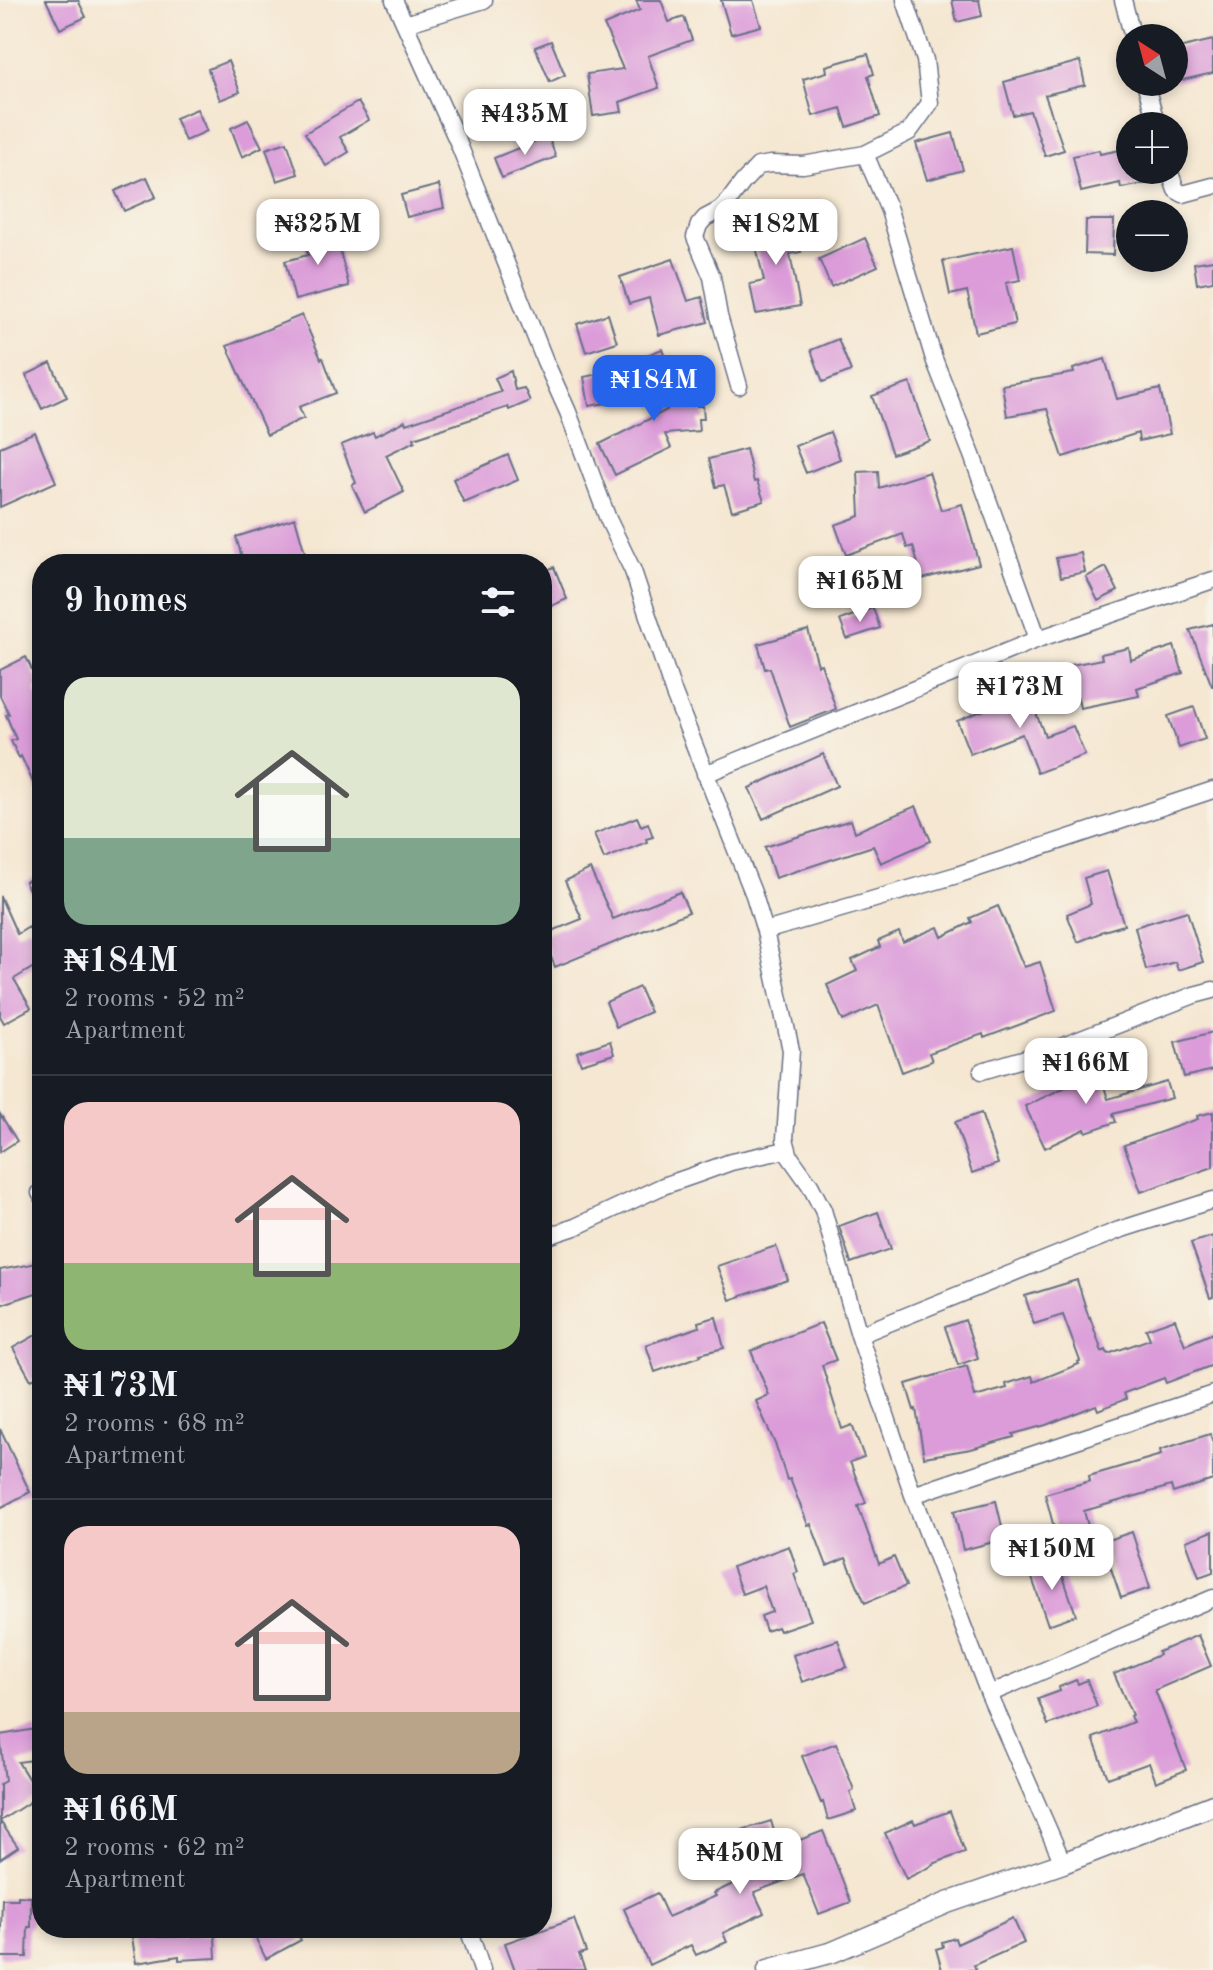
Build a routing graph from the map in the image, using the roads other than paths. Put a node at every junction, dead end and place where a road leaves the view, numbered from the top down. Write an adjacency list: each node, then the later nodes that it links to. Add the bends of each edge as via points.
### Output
1 (394, 0): 5 (street)
2 (484, 0): 5 (street)
3 (905, 0): 7 (street, via 925,60 930,103 909,132)
4 (1123, 0): 6 (street)
5 (405, 24): 13 (street, via 633,571)
6 (1129, 24)
7 (865, 154): 10 (street, via 803,165 758,166 728,202 699,225 695,237 712,277); 12 (street)
8 (1174, 184): 9 (street, via 1183,194)
9 (1213, 186)
10 (739, 386)
11 (1213, 580): 12 (street)
12 (1038, 639): 13 (street)
13 (705, 774): 15 (street)
14 (1213, 790): 15 (street, via 957,875)
15 (765, 931): 18 (street, via 791,1050)
16 (1213, 990): 17 (street)
17 (982, 1071)
18 (786, 1150): 20 (street, via 663,1186); 21 (street, via 823,1210)
19 (1213, 1200): 21 (street, via 1119,1230)
20 (552, 1235)
21 (859, 1335): 23 (street)
22 (1213, 1394): 23 (street)
23 (913, 1495): 25 (street)
24 (1213, 1598): 25 (street)
25 (989, 1694): 27 (street)
26 (1213, 1805): 27 (street)
27 (1063, 1863): 30 (street, via 947,1903 833,1952)
28 (471, 1938): 29 (street)
29 (482, 1970)
30 (768, 1970)

